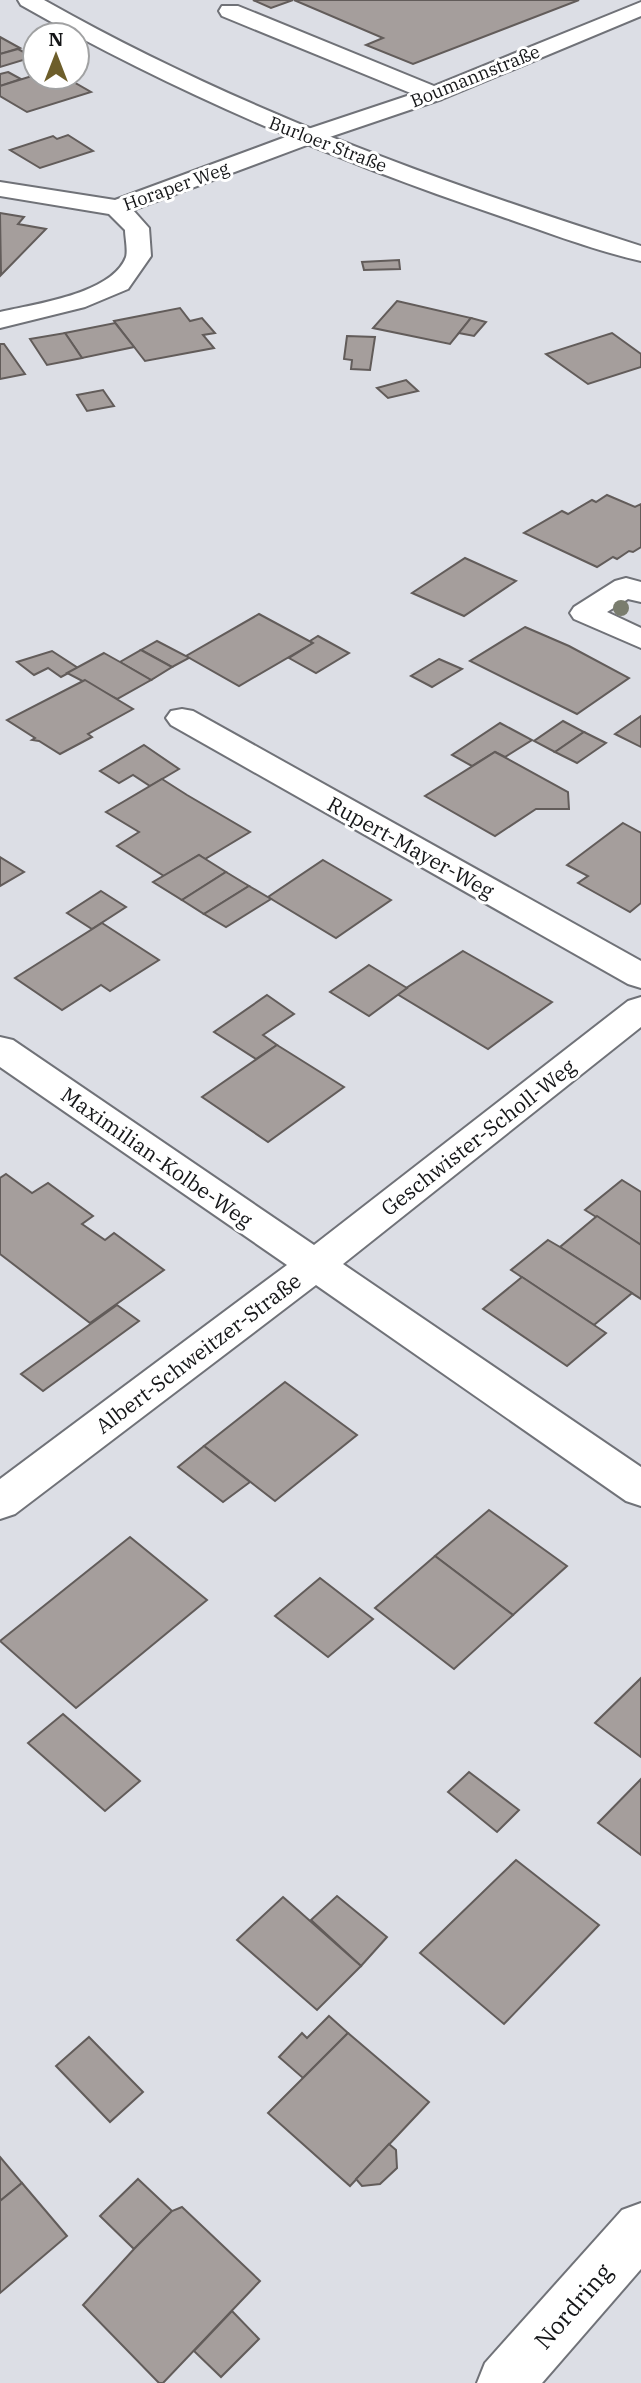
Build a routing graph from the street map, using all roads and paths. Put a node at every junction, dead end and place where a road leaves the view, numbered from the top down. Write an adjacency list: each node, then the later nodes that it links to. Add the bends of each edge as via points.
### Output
1 (29, 0): 5 (street, Burloer Straße, via 209,97)
2 (641, 8): 4 (street, Boumannstraße)
3 (230, 11): 4 (street)
4 (434, 94): 5 (street, Boumannstraße)
5 (307, 137): 7 (street, Horaper Weg); 8 (street, Burloer Straße, via 486,204)
6 (0, 189): 7 (street, Horaper Weg)
7 (117, 208): 9 (street, via 136,228 139,256 119,284 76,302)
8 (641, 254)
9 (0, 320)
10 (641, 593): 11 (street, via 626,587 585,613)
11 (641, 639)
12 (182, 718): 13 (street, Rupert-Mayer-Weg)
13 (641, 976)
14 (641, 1009): 16 (street, Geschwister-Scholl-Weg)
15 (0, 1049): 16 (street, Maximilian-Kolbe-Weg)
16 (315, 1265): 17 (street, Albert-Schweitzer-Straße); 18 (street, Albert-Schweitzer-Straße)
17 (641, 1489)
18 (0, 1502)
19 (641, 2229): 20 (street, Nordring)
20 (505, 2383)

